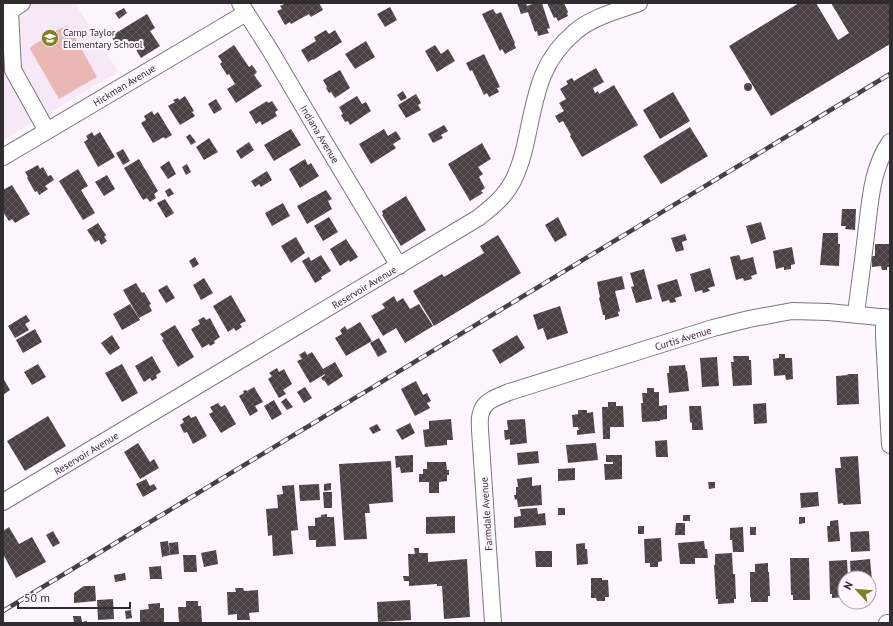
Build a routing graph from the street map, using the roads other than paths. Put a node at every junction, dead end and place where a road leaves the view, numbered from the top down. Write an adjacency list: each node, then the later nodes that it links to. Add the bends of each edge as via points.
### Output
1 (638, 3): 7 (street, Reservoir Avenue, via 594,20 575,31 555,52 541,78 519,168 514,180 498,202 478,218)
2 (13, 6): 4 (street, via 13,70)
3 (243, 8): 4 (street, Hickman Avenue); 7 (street, Indiana Avenue)
4 (47, 131): 6 (street, Hickman Avenue)
5 (890, 142): 8 (street, via 877,167 872,191)
6 (4, 154)
7 (399, 266): 12 (street, Reservoir Avenue)
8 (856, 314): 9 (street, Curtis Avenue); 10 (street, Curtis Avenue, via 792,312 748,319 509,392)
9 (887, 318): 11 (street, via 884,336)
10 (484, 405): 13 (street, Farmdale Avenue, via 480,414 480,430)
11 (890, 445)
12 (3, 502)
13 (493, 623)

